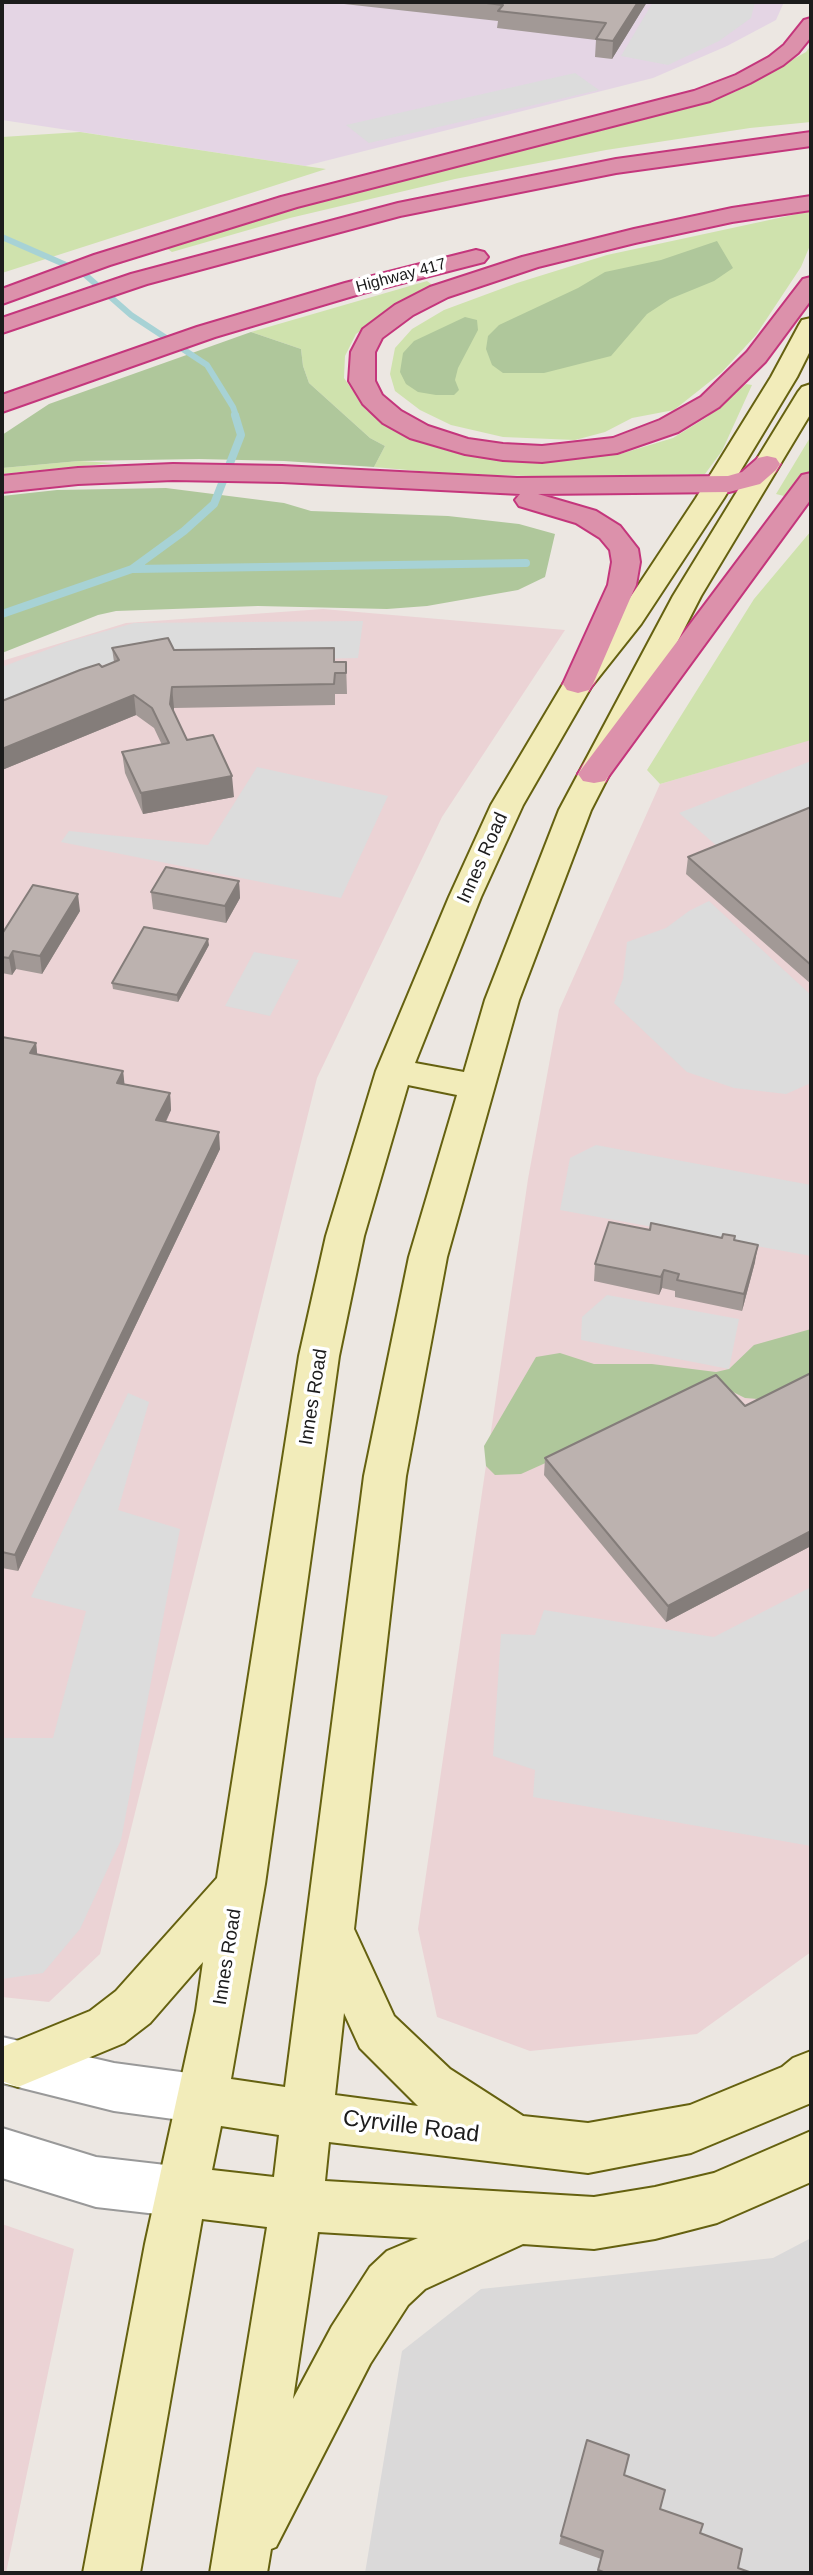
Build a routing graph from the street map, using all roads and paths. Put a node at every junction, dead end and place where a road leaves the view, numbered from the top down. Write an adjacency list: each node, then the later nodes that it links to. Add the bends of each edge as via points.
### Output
1 (811, 24): 8 (highway, via 776,61 702,96 289,202 102,260)
2 (811, 131): 5 (highway, via 606,162)
3 (811, 139): 5 (highway, via 616,166)
4 (811, 194): 12 (highway, Highway 417, via 609,228 377,282 206,331)
5 (453, 199): 10 (highway, via 139,279)
6 (811, 204): 7 (highway, via 634,236 530,262 439,292 372,334 363,352 362,380 372,399 392,417 448,441 522,453 598,449 650,435 710,402 756,357)
7 (811, 284)
8 (2, 297)
9 (811, 325): 17 (main road, Innes Road)
10 (2, 326)
11 (811, 392): 13 (main road)
12 (2, 404)
13 (767, 464): 17 (highway, via 751,478); 19 (main road, via 687,596)
14 (374, 479): 16 (highway, via 173,471); 17 (highway, via 517,486); 18 (highway, via 559,507 586,516 610,532 624,549 626,569)
15 (811, 481): 19 (highway)
16 (2, 484)
17 (718, 484): 18 (main road, Innes Road, via 627,624)
18 (578, 684): 20 (main road, Innes Road, via 507,805)
19 (594, 774): 21 (main road, via 515,960)
20 (394, 1071): 21 (main road); 22 (main road, Innes Road, via 345,1236 319,1356)
21 (476, 1086): 23 (main road, via 428,1257 385,1476)
22 (241, 1884): 24 (main road, via 133,2007 107,2027); 26 (main road, Innes Road)
23 (331, 1932): 27 (main road); 28 (main road, via 377,2032 432,2086)
24 (10, 2062): 26 (street, Cyrville Road, via 114,2087)
25 (811, 2075): 28 (main road, Cyrville Road, via 800,2084 691,2129 588,2148)
26 (204, 2099): 27 (main road, Cyrville Road); 31 (main road, Innes Road)
27 (307, 2113): 28 (main road, Cyrville Road); 32 (main road)
28 (514, 2140)
29 (2, 2153): 31 (street, via 96,2182)
30 (811, 2156): 33 (main road, via 717,2198 654,2213 594,2223)
31 (183, 2192): 32 (main road); 35 (main road, Innes Road)
32 (296, 2205): 33 (main road); 34 (main road)
33 (518, 2220): 34 (main road, via 406,2270 389,2286 351,2345)
34 (240, 2564)
35 (111, 2573)

